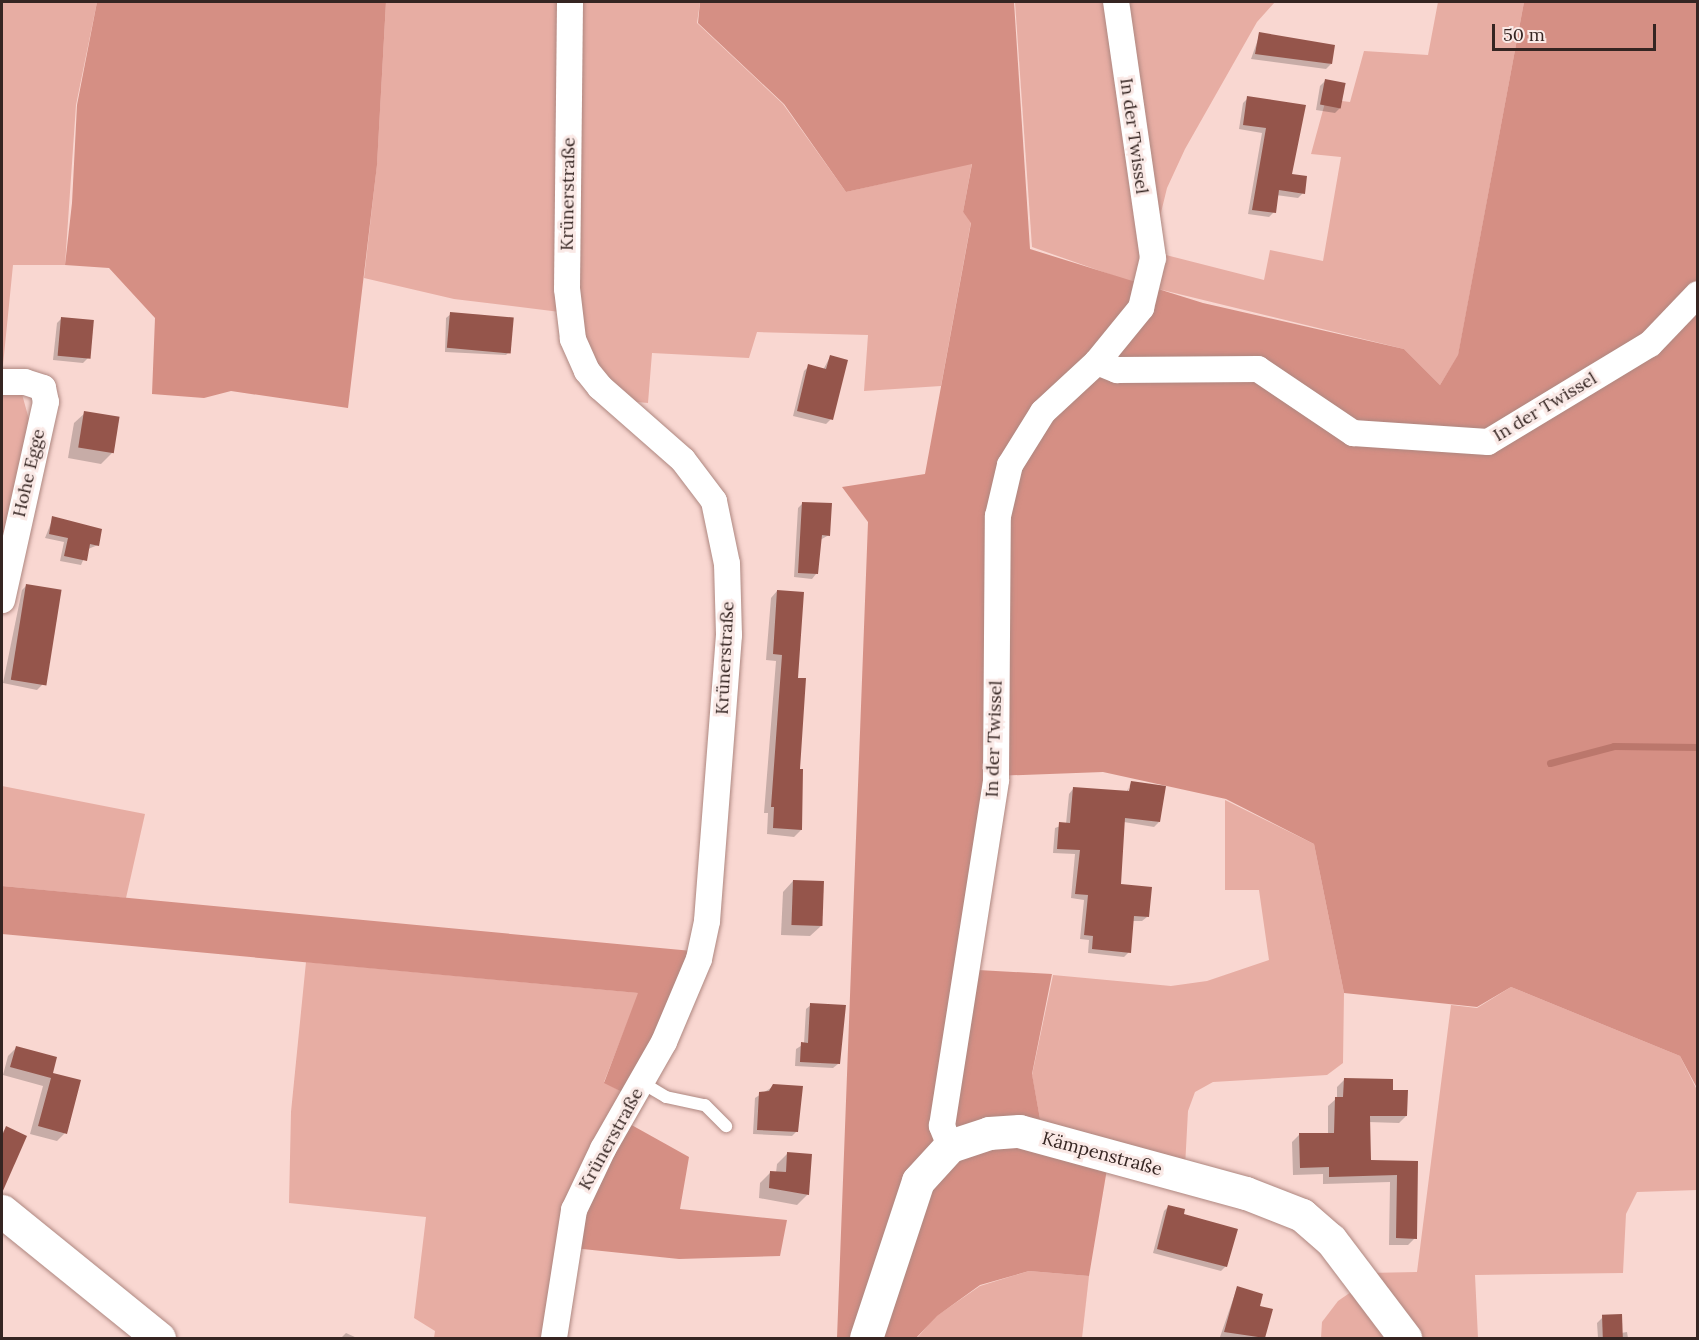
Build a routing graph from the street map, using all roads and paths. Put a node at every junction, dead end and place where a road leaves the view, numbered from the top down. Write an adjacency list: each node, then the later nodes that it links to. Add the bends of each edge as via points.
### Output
1 (570, 2): 7 (street, Krünerstraße, via 567,289 573,339 587,371 600,387 703,483 714,501 727,564 729,635 707,921 687,995)
2 (1116, 2): 4 (street, In der Twissel, via 1153,258 1141,309)
3 (1698, 294): 4 (street, In der Twissel, via 1650,344 1488,442 1353,433 1258,369 1117,370)
4 (1097, 362): 9 (street, In der Twissel, via 1038,421 1010,465 998,516 996,780 942,1126)
5 (2, 382): 6 (street, Hohe Egge, via 25,382 43,388 46,402)
6 (2, 600)
7 (641, 1082): 8 (lane, via 666,1096 705,1105); 12 (street, Krünerstraße, via 574,1210)
8 (726, 1126)
9 (950, 1146): 13 (street, Kämpenstraße, via 918,1181); 14 (street, Kämpenstraße, via 989,1133 1018,1131 1285,1206 1316,1225 1331,1240)
10 (2, 1211): 11 (street)
11 (159, 1338)
12 (554, 1338)
13 (866, 1338)
14 (1405, 1338)

